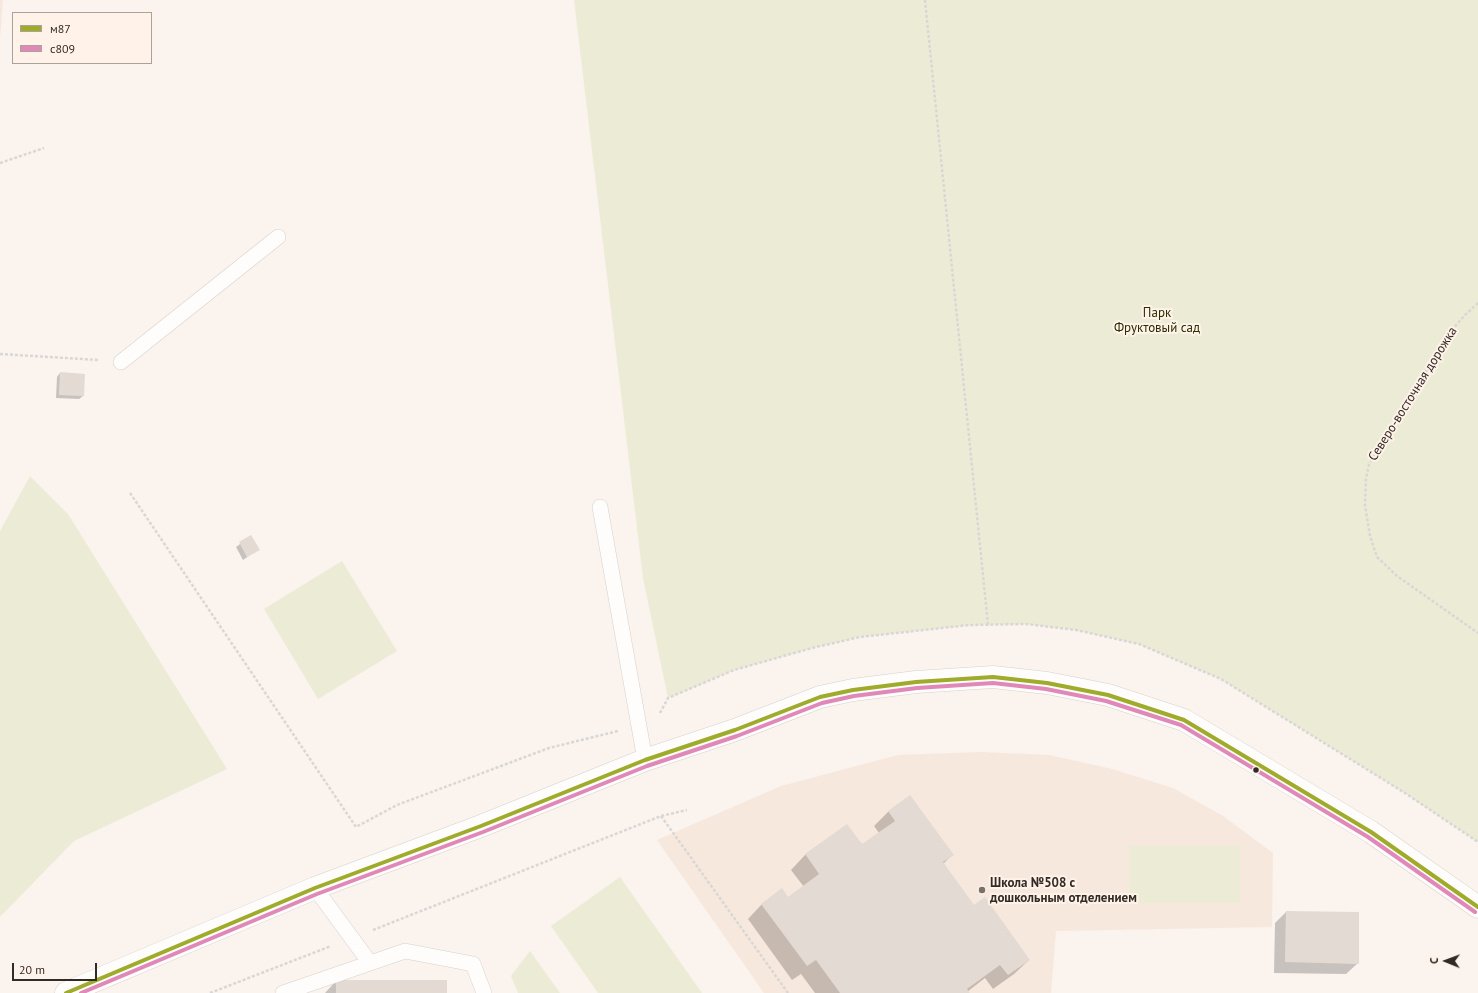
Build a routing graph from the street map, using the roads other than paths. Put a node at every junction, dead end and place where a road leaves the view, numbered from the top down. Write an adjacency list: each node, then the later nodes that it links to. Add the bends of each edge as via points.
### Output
1 (278, 237): 2 (lane)
2 (121, 362)
3 (600, 507): 4 (lane)
4 (645, 760): 5 (street, via 481,826); 6 (street, via 820,698 853,690 994,676 1047,683 1108,695 1184,720 1371,832)
5 (315, 888): 7 (lane); 8 (street)
6 (1478, 907)
7 (370, 963): 9 (lane); 10 (lane, via 405,951 472,964)
8 (66, 993)
9 (283, 993)
10 (484, 993)

